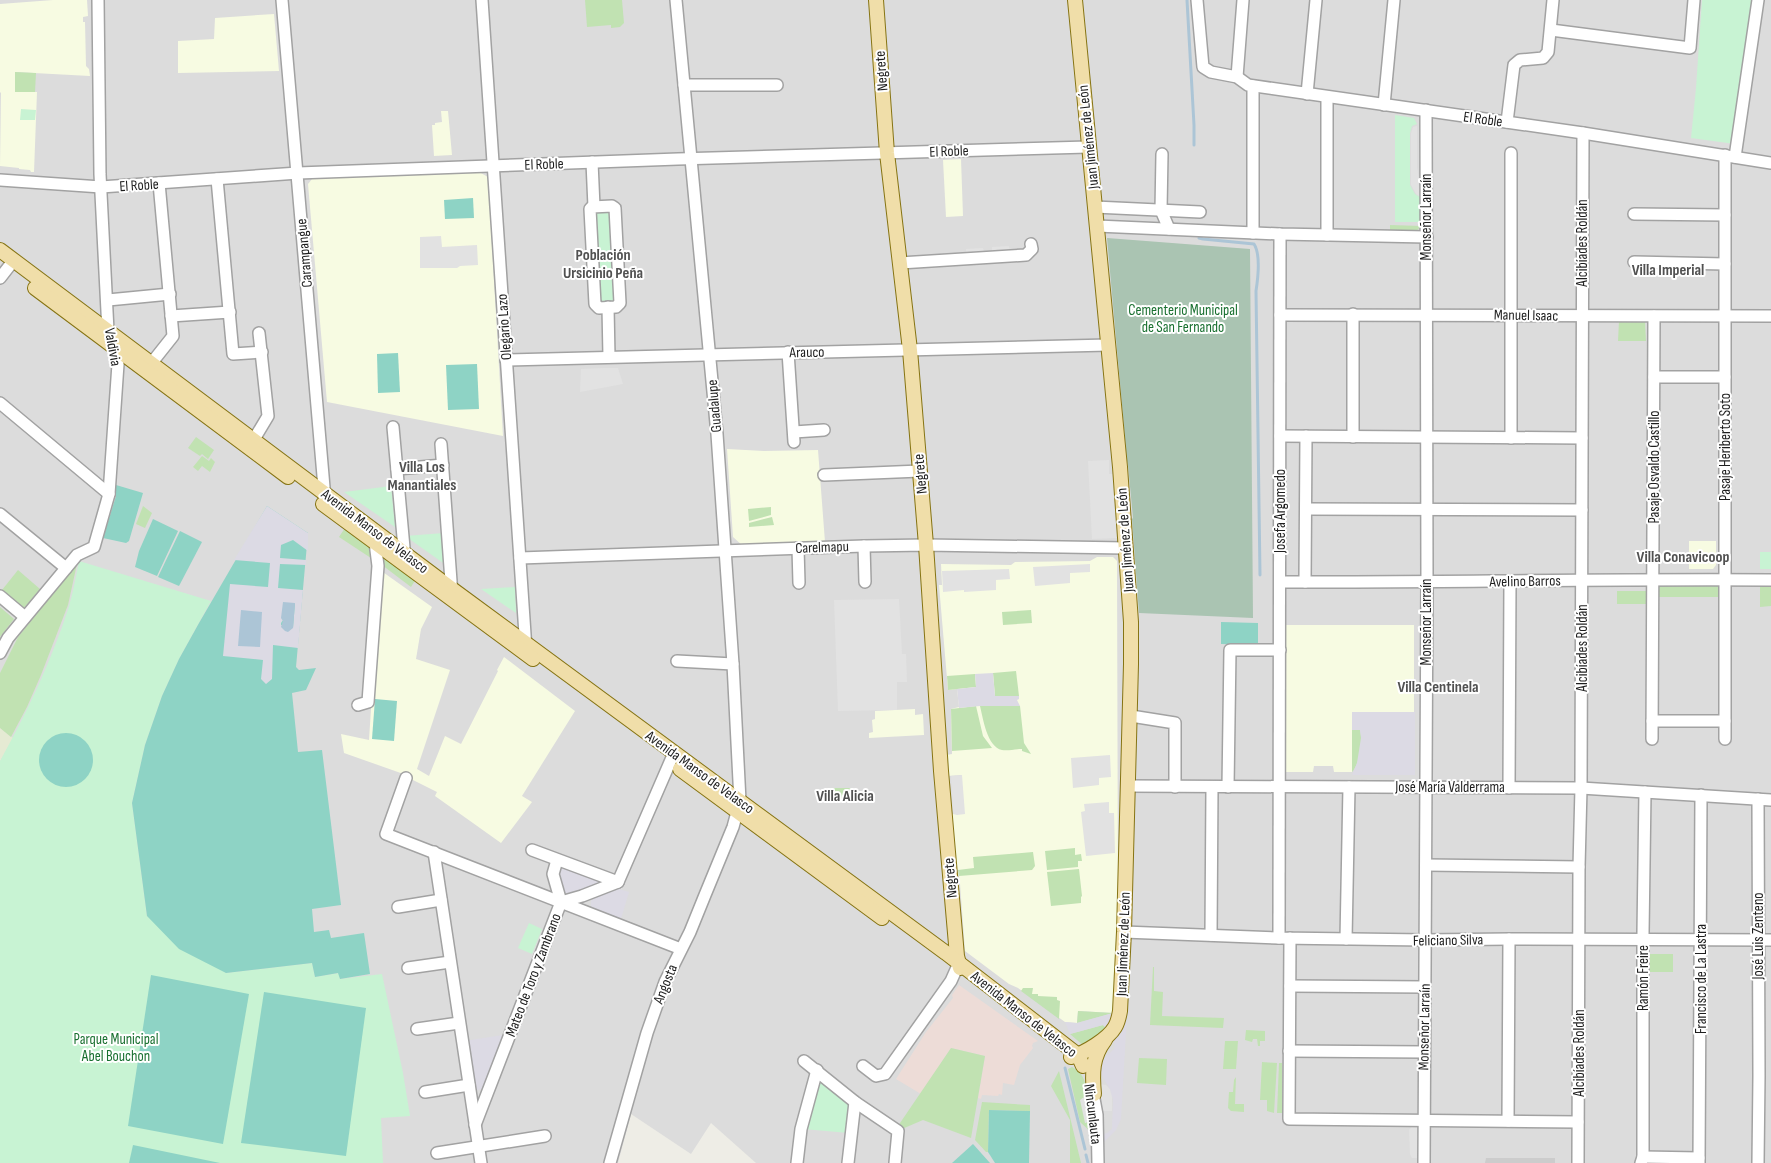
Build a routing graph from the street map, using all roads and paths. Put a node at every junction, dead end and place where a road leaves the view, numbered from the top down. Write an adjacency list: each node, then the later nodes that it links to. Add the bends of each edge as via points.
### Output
1 (98, 0): 38 (street, Valdivia)
2 (282, 0): 34 (street, Carampangue)
3 (482, 0): 33 (street, Olegario Lazo)
4 (676, 0): 17 (street, Guadalupe)
5 (876, 0): 26 (main road, Negrete)
6 (1075, 0): 25 (main road, Juan Jiménez de León)
7 (1197, 0): 15 (street, El Roble, via 1202,64 1207,70)
8 (1243, 0): 15 (street)
9 (1316, 0): 19 (street)
10 (1394, 0): 21 (street)
11 (1554, 0): 14 (street)
12 (1694, 0): 14 (street, via 1690,48)
13 (1758, 0): 29 (street, Pasaje Heriberto Soto)
14 (1551, 30): 23 (street, via 1548,52 1542,58 1520,60 1514,65)
15 (1237, 77): 18 (street, El Roble)
16 (777, 84): 17 (street)
17 (684, 85): 30 (street, Guadalupe)
18 (1253, 86): 19 (street, El Roble); 47 (street)
19 (1307, 94): 20 (street, El Roble)
20 (1327, 97): 21 (street, El Roble); 49 (street)
21 (1384, 105): 22 (street, El Roble)
22 (1426, 110): 23 (street, El Roble); 50 (street, Monseñor Larraín)
23 (1507, 122): 24 (street, El Roble)
24 (1583, 132): 29 (street, El Roble); 67 (street, Alcibíades Roldán)
25 (1088, 147): 26 (street, El Roble); 40 (main road, Juan Jiménez de León)
26 (887, 152): 30 (street, El Roble); 54 (main road, Negrete)
27 (1512, 153): 64 (street)
28 (1162, 154): 41 (street)
29 (1730, 156): 32 (street, El Roble); 44 (street, Pasaje Heriberto Soto)
30 (691, 159): 31 (street, El Roble); 77 (street, Guadalupe)
31 (592, 162): 33 (street, El Roble); 39 (street)
32 (1771, 162)
33 (494, 166): 34 (street, El Roble); 79 (street, Olegario Lazo)
34 (298, 173): 35 (street, El Roble); 99 (street, Carampangue)
35 (217, 179): 37 (street, El Roble); 60 (street)
36 (0, 180): 38 (street, El Roble)
37 (159, 183): 38 (street, El Roble); 57 (street)
38 (102, 188): 58 (street, Valdivia)
39 (594, 206): 59 (street, via 590,209 595,304 598,308); 59 (street, via 615,208 620,302)
40 (1095, 207): 41 (street); 45 (main road, Juan Jiménez de León)
41 (1162, 210): 42 (street); 46 (street)
42 (1200, 212)
43 (1634, 214): 44 (street)
44 (1725, 215): 55 (street, Pasaje Heriberto Soto)
45 (1097, 226): 46 (street); 72 (main road, Juan Jiménez de León)
46 (1169, 229): 47 (street)
47 (1253, 233): 48 (street)
48 (1280, 234): 49 (street); 61 (street, Josefa Argomedo)
49 (1328, 235): 50 (street)
50 (1427, 238): 63 (street, Monseñor Larraín)
51 (1031, 244): 54 (street, via 1032,249 1026,255)
52 (0, 250): 56 (main road, Avenida Manso de Velasco)
53 (1634, 262): 55 (street)
54 (900, 263): 74 (main road, Negrete)
55 (1725, 264): 65 (street, Pasaje Heriberto Soto)
56 (5, 267): 70 (main road, Avenida Manso de Velasco); 73 (main road, Avenida Manso de Velasco)
57 (170, 294): 58 (street); 66 (street)
58 (108, 300): 70 (street, Valdivia)
59 (608, 307): 78 (street)
60 (230, 312): 66 (street); 75 (street, via 233,354)
61 (1280, 314): 62 (street, Manuel Isaac); 86 (street, Josefa Argomedo)
62 (1353, 314): 63 (street, Manuel Isaac); 88 (street)
63 (1427, 314): 64 (street, Manuel Isaac); 89 (street, Monseñor Larraín)
64 (1511, 315): 67 (street, Manuel Isaac); 90 (street)
65 (1725, 315): 68 (street, Manuel Isaac); 69 (street, Manuel Isaac); 82 (street, Pasaje Heriberto Soto)
66 (171, 316): 80 (street, via 173,336)
67 (1582, 316): 68 (street, Manuel Isaac); 91 (street, Alcibíades Roldán)
68 (1654, 316): 81 (street, Pasaje Osvaldo Castillo)
69 (1771, 316)
70 (108, 331): 73 (street, Valdivia); 80 (main road, Avenida Manso de Velasco)
71 (260, 333): 75 (street)
72 (1108, 345): 74 (street, Arauco); 108 (main road, Juan Jiménez de León)
73 (115, 349): 80 (main road, Avenida Manso de Velasco); 98 (street, Valdivia, via 118,364)
74 (910, 350): 76 (street, Arauco); 96 (main road, Negrete)
75 (262, 352): 92 (street, via 268,416)
76 (788, 352): 77 (street, Arauco); 85 (street, via 794,437)
77 (710, 355): 78 (street, Arauco); 109 (street, Guadalupe)
78 (609, 357): 79 (street, Arauco)
79 (506, 360): 111 (street, Olegario Lazo)
80 (148, 368): 92 (main road, Avenida Manso de Velasco)
81 (1654, 377): 82 (street); 113 (street, Pasaje Osvaldo Castillo)
82 (1725, 377): 115 (street, Pasaje Heriberto Soto)
83 (0, 403): 98 (street)
84 (393, 426): 95 (street)
85 (824, 430)
86 (1280, 436): 87 (street); 119 (street, Josefa Argomedo)
87 (1306, 436): 88 (street); 100 (street)
88 (1353, 437): 89 (street)
89 (1426, 437): 90 (street); 101 (street, Monseñor Larraín)
90 (1511, 438): 91 (street)
91 (1582, 438): 102 (street, Alcibíades Roldán)
92 (251, 444): 99 (main road, Avenida Manso de Velasco)
93 (441, 444): 94 (street)
94 (442, 465): 95 (street); 123 (street)
95 (397, 469): 110 (street)
96 (920, 471): 97 (street); 105 (main road, Negrete)
97 (824, 474)
98 (109, 494): 112 (street, Valdivia, via 94,546 77,555)
99 (325, 500): 104 (main road, Avenida Manso de Velasco)
100 (1306, 509): 101 (street); 120 (street)
101 (1426, 510): 102 (street); 121 (street, Monseñor Larraín)
102 (1582, 510): 114 (street, Alcibíades Roldán)
103 (0, 514): 112 (street)
104 (377, 538): 110 (main road, Avenida Manso de Velasco); 131 (street, via 378,566 368,702)
105 (926, 545): 106 (street, Carelmapu); 108 (street, Carelmapu); 174 (main road, Negrete)
106 (864, 546): 107 (street, Carelmapu); 118 (street)
107 (798, 548): 109 (street, Carelmapu); 122 (street)
108 (1125, 548): 132 (main road, Juan Jiménez de León, via 1131,622)
109 (725, 550): 111 (street, Carelmapu); 130 (street, Guadalupe)
110 (405, 558): 123 (main road, Avenida Manso de Velasco)
111 (520, 558): 126 (street, Olegario Lazo)
112 (66, 568): 125 (street, Valdivia)
113 (1653, 579): 114 (street, Avelino Barros); 115 (street, Avelino Barros); 133 (street, Pasaje Osvaldo Castillo)
114 (1582, 580): 117 (street, Avelino Barros); 147 (street, Alcibíades Roldán)
115 (1725, 580): 116 (street, Avelino Barros); 134 (street, Pasaje Heriberto Soto)
116 (1771, 580)
117 (1510, 581): 121 (street, Avelino Barros); 146 (street)
118 (865, 582)
119 (1280, 582): 120 (street, Avelino Barros); 127 (street, Josefa Argomedo)
120 (1305, 582): 121 (street, Avelino Barros)
121 (1427, 582): 145 (street, Monseñor Larraín)
122 (799, 583)
123 (452, 595): 126 (main road, Avenida Manso de Velasco)
124 (0, 596): 125 (street)
125 (25, 617): 128 (street, Valdivia)
126 (526, 648): 137 (main road, Avenida Manso de Velasco)
127 (1280, 650): 142 (street, via 1230,650); 143 (street, Josefa Argomedo)
128 (0, 654)
129 (677, 660): 130 (street)
130 (733, 664): 152 (street, Guadalupe)
131 (358, 706)
132 (1131, 716): 139 (main road, Juan Jiménez de León); 140 (street, via 1175,724)
133 (1652, 721): 134 (street); 135 (street, Pasaje Osvaldo Castillo)
134 (1725, 721): 136 (street, Pasaje Heriberto Soto)
135 (1652, 739)
136 (1725, 739)
137 (672, 757): 152 (main road, Avenida Manso de Velasco); 158 (street)
138 (406, 778): 154 (street, via 386,834)
139 (1129, 786): 140 (street, José María Valderrama); 162 (main road, Juan Jiménez de León)
140 (1175, 787): 141 (street, José María Valderrama)
141 (1212, 787): 142 (street, José María Valderrama); 163 (street)
142 (1228, 787): 143 (street, José María Valderrama)
143 (1280, 787): 144 (street, José María Valderrama); 164 (street, Josefa Argomedo)
144 (1349, 787): 145 (street, José María Valderrama); 165 (street)
145 (1426, 788): 146 (street, José María Valderrama); 156 (street, Monseñor Larraín)
146 (1509, 788): 147 (street, José María Valderrama)
147 (1582, 788): 148 (street, José María Valderrama); 157 (street, Alcibíades Roldán)
148 (1645, 792): 149 (street, José María Valderrama); 169 (street, Ramón Freire)
149 (1701, 795): 150 (street, José María Valderrama); 170 (street, Francisco de La Lastra)
150 (1758, 799): 151 (street, José María Valderrama); 171 (street, José Luis Zenteno)
151 (1771, 800)
152 (739, 807): 173 (street, Angosta); 174 (main road, Avenida Manso de Velasco); 177 (main road, Avenida Manso de Velasco)
153 (532, 850): 155 (street)
154 (434, 852): 159 (street); 160 (street)
155 (557, 860): 158 (street); 160 (street, via 553,874)
156 (1426, 865): 157 (street); 168 (street, Monseñor Larraín)
157 (1580, 867): 167 (street, Alcibíades Roldán)
158 (618, 882): 160 (street, Mateo de Toro y Zambrano)
159 (441, 900): 161 (street); 175 (street)
160 (561, 902): 173 (street); 198 (street, Mateo de Toro y Zambrano)
161 (398, 907)
162 (1124, 932): 163 (street, Feliciano Silva); 182 (main road, Juan Jiménez de León, via 1120,1011)
163 (1211, 935): 164 (street, Feliciano Silva)
164 (1285, 938): 165 (street, Feliciano Silva); 178 (street, Josefa Argomedo)
165 (1346, 939): 168 (street, Feliciano Silva)
166 (1509, 939): 167 (street, Feliciano Silva); 168 (street, Feliciano Silva); 196 (street)
167 (1579, 939): 169 (street, Feliciano Silva); 197 (street, Alcibíades Roldán)
168 (1425, 940): 179 (street, Monseñor Larraín)
169 (1643, 940): 170 (street, Feliciano Silva); 204 (street, Ramón Freire)
170 (1701, 940): 171 (street, Feliciano Silva); 205 (street, Francisco de La Lastra)
171 (1757, 940): 172 (street, Feliciano Silva); 189 (street, José Luis Zenteno)
172 (1771, 940)
173 (681, 949): 207 (street, Angosta, via 654,1012)
174 (952, 951): 177 (main road, Negrete)
175 (450, 962): 176 (street); 180 (street)
176 (408, 968)
177 (960, 971): 185 (main road, Avenida Manso de Velasco); 187 (street, via 885,1074 876,1076)
178 (1290, 986): 179 (street); 183 (street, Josefa Argomedo)
179 (1425, 987): 184 (street, Monseñor Larraín)
180 (459, 1023): 181 (street); 191 (street)
181 (417, 1029)
182 (1110, 1033): 185 (main road, Juan Jiménez de León); 193 (main road, via 1094,1061)
183 (1290, 1052): 184 (street); 195 (street, Josefa Argomedo, via 1289,1119)
184 (1424, 1052): 195 (street, Monseñor Larraín)
185 (1077, 1059): 193 (street, Nincunlauta, via 1089,1077)
186 (804, 1061): 188 (street)
187 (863, 1066)
188 (817, 1070): 194 (street); 208 (street, via 801,1129)
189 (1759, 1076): 190 (street); 199 (street, José Luis Zenteno)
190 (1771, 1076)
191 (469, 1085): 192 (street); 198 (street)
192 (424, 1092)
193 (1094, 1094): 211 (street, Nincunlauta)
194 (855, 1102): 209 (street); 210 (street, via 898,1131)
195 (1424, 1120): 196 (street); 212 (street, Monseñor Larraín)
196 (1508, 1121): 197 (street)
197 (1578, 1122): 213 (street, Alcibíades Roldán)
198 (475, 1125): 202 (street)
199 (1758, 1134): 200 (street); 214 (street, José Luis Zenteno)
200 (1771, 1135)
201 (545, 1136): 202 (street)
202 (479, 1146): 203 (street); 206 (street)
203 (437, 1153)
204 (1642, 1160): 205 (street)
205 (1699, 1160)
206 (481, 1163)
207 (610, 1163)
208 (797, 1163)
209 (848, 1163)
210 (895, 1163)
211 (1098, 1163)
212 (1424, 1163)
213 (1578, 1163)
214 (1758, 1163)

